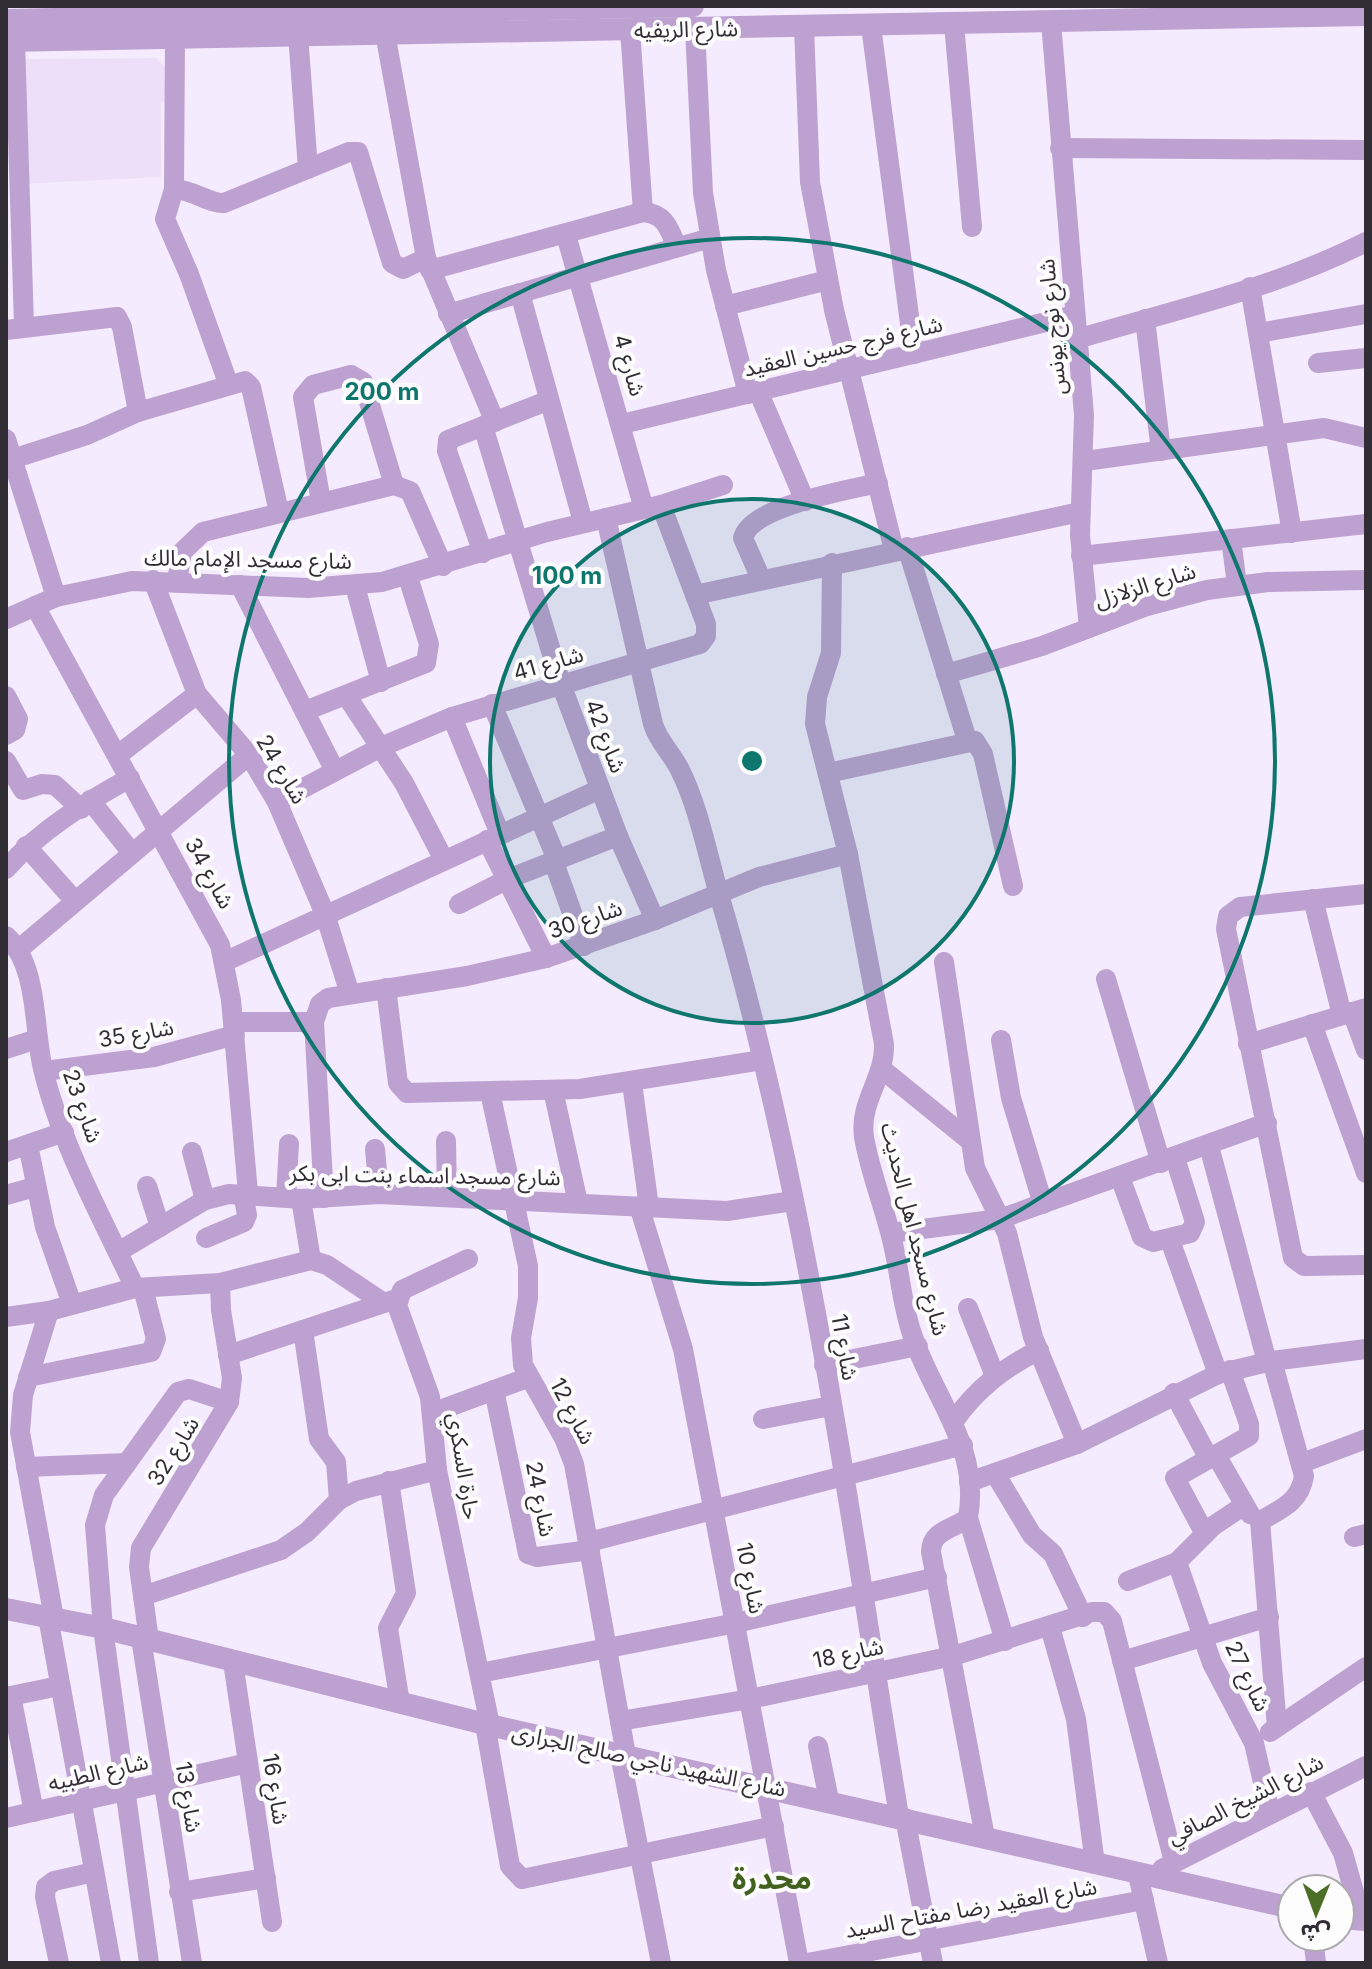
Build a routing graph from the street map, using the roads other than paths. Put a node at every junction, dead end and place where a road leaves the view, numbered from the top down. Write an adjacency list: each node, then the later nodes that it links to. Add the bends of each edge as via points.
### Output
1 (662, 6): 2 (street, شارع الريفيه); 7 (street, شارع الريفيه)
2 (693, 6)
3 (127, 12): 7 (street, شارع الريفيه); 12 (street, شارع الريفيه)
4 (1366, 15): 5 (street, شارع الريفيه)
5 (1051, 22): 6 (street, شارع الريفيه); 15 (street, شارع نوح يونس)
6 (954, 24): 8 (street, شارع الريفيه); 20 (street)
7 (374, 26): 11 (street, شارع الريفيه); 13 (street, شارع الريفيه); 26 (street, شارع 42)
8 (871, 26): 9 (street, شارع الريفيه); 39 (street)
9 (804, 27): 10 (street, شارع الريفيه); 28 (street, via 810,182)
10 (695, 29): 11 (street, شارع الريفيه); 22 (street, via 699,141)
11 (630, 30): 19 (street)
12 (9, 34): 14 (street, شارع الريفيه); 25 (street)
13 (298, 34): 14 (street, شارع الريفيه); 17 (street)
14 (175, 37): 18 (street)
15 (1060, 148): 16 (street); 34 (street, شارع نوح يونس)
16 (1366, 150)
17 (308, 169): 18 (street, via 224,203); 26 (street, via 358,152 392,263 403,269)
18 (174, 189): 43 (street, via 165,219)
19 (643, 212): 21 (street); 24 (street, via 664,220)
20 (972, 227)
21 (566, 235): 26 (street); 27 (street, شارع 4)
22 (710, 238): 24 (street); 31 (street)
23 (1366, 242): 29 (street)
24 (677, 247): 27 (street)
25 (14, 249): 36 (street)
26 (428, 264): 32 (street, شارع 42)
27 (578, 276): 30 (street); 48 (street, شارع 4)
28 (828, 280): 31 (street); 42 (street)
29 (1250, 287): 35 (street); 37 (street)
30 (520, 293): 32 (street); 45 (street)
31 (725, 306): 44 (street)
32 (448, 314): 47 (street, شارع 42)
33 (1366, 314): 37 (street)
34 (1075, 315): 38 (street, شارع نوح يونس); 39 (street, شارع فرج حسين العقيد)
35 (1145, 319): 38 (street); 52 (street)
36 (15, 328): 46 (street, via 117,317)
37 (1258, 333): 49 (street)
38 (1077, 339): 54 (street, شارع نوح يونس)
39 (914, 354): 42 (street, شارع فرج حسين العقيد)
40 (1366, 358): 41 (street)
41 (1318, 363)
42 (849, 369): 44 (street, شارع فرج حسين العقيد); 55 (street)
43 (228, 383): 46 (street); 61 (street, via 245,381 251,387)
44 (753, 392): 48 (street, شارع فرج حسين العقيد); 58 (street)
45 (547, 401): 47 (street); 64 (street)
46 (138, 412): 53 (street)
47 (489, 424): 68 (street, شارع 42); 70 (street, via 453,435 446,446)
48 (622, 424): 60 (street, شارع 4)
49 (1276, 436): 50 (street, via 1324,428); 52 (street); 66 (street)
50 (1366, 438)
51 (6, 439): 53 (street)
52 (1161, 451): 54 (street)
53 (9, 460): 83 (street)
54 (1085, 461): 62 (street, شارع نوح يونس)
55 (878, 483): 58 (street); 69 (street)
56 (394, 485): 59 (street); 59 (street, via 363,382 351,375 313,385 303,397); 73 (street, via 410,491)
57 (723, 485): 60 (street, شارع مسجد الإمام مالك)
58 (805, 501): 75 (street, via 758,519 743,533)
59 (321, 502): 61 (street)
60 (652, 507): 63 (street, شارع مسجد الإمام مالك); 82 (street, شارع 41)
61 (279, 512): 78 (street, via 194,537 182,552)
62 (1080, 512): 69 (street); 71 (street, شارع نوح يونس)
63 (606, 518): 64 (street, شارع مسجد الإمام مالك); 87 (street, شارع 11)
64 (583, 522): 68 (street, شارع مسجد الإمام مالك)
65 (1366, 524): 66 (street)
66 (1292, 533): 67 (street)
67 (1231, 539): 71 (street); 80 (street)
68 (520, 541): 70 (street, شارع مسجد الإمام مالك); 90 (street, شارع 42)
69 (901, 548): 72 (street); 88 (street)
70 (483, 553): 73 (street, شارع مسجد الإمام مالك)
71 (1081, 556): 86 (street, شارع نوح يونس)
72 (832, 563): 75 (street); 104 (street, شارع مسجد اهل الحديث, via 831,653 815,710)
73 (443, 566): 74 (street, شارع مسجد الإمام مالك)
74 (408, 577): 81 (street, شارع مسجد الإمام مالك); 89 (street, via 429,657 420,667)
75 (761, 579): 82 (street)
76 (153, 580): 78 (street, شارع مسجد الإمام مالك); 83 (street, شارع مسجد الإمام مالك, via 111,583); 91 (street, شارع 24)
77 (1366, 580): 80 (street, شارع الزلازل)
78 (177, 581): 79 (street, شارع مسجد الإمام مالك)
79 (240, 585): 81 (street, شارع مسجد الإمام مالك); 95 (street)
80 (1237, 585): 86 (street, شارع الزلازل, via 1147,606)
81 (355, 586): 89 (street)
82 (695, 595): 87 (street, شارع 41, via 706,624 703,641)
83 (56, 597): 84 (street, شارع مسجد الإمام مالك)
84 (35, 606): 85 (street, شارع مسجد الإمام مالك); 100 (street, شارع 34)
85 (6, 619)
86 (1089, 628): 88 (street, شارع الزلازل)
87 (640, 663): 90 (street, شارع 41); 121 (street, شارع 11, via 656,734 682,775)
88 (946, 674): 98 (street)
89 (381, 682): 92 (street)
90 (561, 684): 94 (street, شارع 41); 106 (street, شارع 42)
91 (197, 694): 100 (street); 101 (street, شارع 24)
92 (346, 695): 95 (street); 99 (street)
93 (6, 696): 97 (street, via 18,725)
94 (492, 704): 96 (street, شارع 41); 109 (street)
95 (305, 711): 103 (street)
96 (452, 717): 99 (street, شارع 41); 112 (street)
97 (6, 735)
98 (967, 740): 104 (street); 120 (street, via 980,745 983,754)
99 (381, 747): 103 (street, شارع 41); 117 (street)
100 (118, 755): 105 (street, شارع 34)
101 (249, 755): 107 (street, شارع 24); 110 (street)
102 (8, 770): 108 (street, via 23,790 55,785)
103 (335, 771): 107 (street, شارع 41)
104 (828, 773): 115 (street, شارع مسجد اهل الحديث)
105 (130, 778): 108 (street); 110 (street, شارع 34)
106 (600, 789): 109 (street); 111 (street, شارع 42)
107 (277, 802): 126 (street, شارع 24)
108 (86, 805): 113 (street); 114 (street)
109 (539, 816): 112 (street); 116 (street)
110 (159, 829): 114 (street); 131 (street, شارع 34, via 212,926)
111 (618, 836): 116 (street); 127 (street, شارع 42)
112 (493, 837): 117 (street); 119 (street)
113 (26, 846): 118 (street); 124 (street)
114 (132, 853): 124 (street)
115 (848, 854): 121 (street, شارع 30); 146 (street, شارع مسجد اهل الحديث, via 884,1044)
116 (554, 859): 119 (street); 129 (street)
117 (444, 860): 126 (street)
118 (6, 869)
119 (508, 879): 125 (street); 130 (street)
120 (1013, 886)
121 (718, 891): 127 (street, شارع 30); 145 (street, شارع 11)
122 (1366, 894): 123 (street)
123 (1313, 899): 136 (street); 142 (street, via 1240,907 1226,920)
124 (75, 901): 128 (street)
125 (459, 904)
126 (325, 914): 131 (street); 135 (street, شارع 24)
127 (655, 920): 129 (street, شارع 30)
128 (12, 943): 140 (street, شارع 23, via 28,976)
129 (584, 946): 130 (street, شارع 30)
130 (546, 958): 134 (street, شارع 30)
131 (224, 962): 139 (street, شارع 34)
132 (944, 962): 154 (street)
133 (1106, 979): 162 (street)
134 (386, 988): 135 (street, شارع 30); 150 (street, via 403,1091)
135 (350, 994): 137 (street, شارع 30, via 320,1004)
136 (1353, 1012): 138 (street); 144 (street)
137 (314, 1022): 139 (street, شارع 35); 172 (street)
138 (1312, 1024): 142 (street); 151 (street)
139 (234, 1029): 147 (street, شارع 35, via 154,1057); 167 (street, شارع 34)
140 (37, 1039): 143 (street); 147 (street, شارع 23)
141 (1001, 1040): 177 (street, via 1011,1098)
142 (1248, 1044): 152 (street)
143 (6, 1049)
144 (1366, 1050)
145 (762, 1060): 148 (street); 175 (street, شارع 11)
146 (883, 1070): 154 (street); 181 (street, شارع مسجد اهل الحديث, via 863,1120)
147 (44, 1071): 153 (street, شارع 23)
148 (632, 1083): 149 (street); 178 (street, شارع 10)
149 (553, 1090): 150 (street); 176 (street)
150 (490, 1092): 173 (street, شارع 12)
151 (1357, 1118): 163 (street)
152 (1267, 1123): 158 (street); 187 (street, via 1295,1262)
153 (64, 1132): 157 (street); 184 (street, شارع 23)
154 (969, 1140): 179 (street, via 980,1183)
155 (446, 1141): 170 (street)
156 (289, 1144): 171 (street)
157 (28, 1145): 160 (street); 166 (street)
158 (1209, 1146): 162 (street); 200 (street)
159 (375, 1149): 168 (street)
160 (6, 1152)
161 (192, 1152): 174 (street)
162 (1168, 1161): 164 (street); 183 (street, via 1195,1222 1190,1233)
163 (1365, 1166)
164 (1120, 1177): 177 (street); 183 (street, via 1142,1237)
165 (147, 1186): 180 (street)
166 (35, 1187): 169 (street); 191 (street)
167 (246, 1193): 171 (street, شارع مسجد اسماء بنت ابى بكر); 174 (street, شارع مسجد اسماء بنت ابى بكر); 182 (street, شارع 34, via 244,1222)
168 (379, 1194): 170 (street, شارع مسجد اسماء بنت ابى بكر); 172 (street, شارع مسجد اسماء بنت ابى بكر)
169 (6, 1195)
170 (447, 1196): 173 (street, شارع مسجد اسماء بنت ابى بكر)
171 (293, 1198): 172 (street, شارع مسجد اسماء بنت ابى بكر); 186 (street)
172 (324, 1198)
173 (513, 1199): 176 (street, شارع مسجد اسماء بنت ابى بكر); 205 (street, شارع 12, via 528,1266 520,1351)
174 (205, 1200): 180 (street, شارع مسجد اسماء بنت ابى بكر)
175 (793, 1201): 178 (street, شارع مسجد اسماء بنت ابى بكر, via 750,1210); 201 (street, شارع 11)
176 (578, 1203): 178 (street, شارع مسجد اسماء بنت ابى بكر)
177 (1043, 1204): 179 (street)
178 (644, 1206): 227 (street, شارع 10, via 683,1349)
179 (1000, 1219): 181 (street); 198 (street)
180 (160, 1227): 184 (street, شارع مسجد اسماء بنت ابى بكر)
181 (891, 1233): 196 (street, شارع مسجد اهل الحديث)
182 (206, 1238)
183 (1170, 1240): 202 (street)
184 (118, 1252): 189 (street, شارع 23)
185 (468, 1259): 190 (street, via 402,1290)
186 (311, 1260): 188 (street); 190 (street)
187 (1366, 1265)
188 (220, 1283): 189 (street); 199 (street)
189 (139, 1288): 191 (street); 204 (street, شارع 23, via 156,1339 151,1352)
190 (391, 1301): 195 (street); 210 (street, حارة السكري, via 426,1381)
191 (72, 1304): 193 (street)
192 (968, 1308): 203 (street)
193 (49, 1311): 194 (street); 204 (street)
194 (6, 1317)
195 (303, 1330): 199 (street); 225 (street, via 319,1439 336,1462)
196 (918, 1346): 201 (street); 212 (street, شارع مسجد اهل الحديث)
197 (1366, 1349): 200 (street)
198 (1039, 1350): 203 (street); 214 (street)
199 (228, 1355): 208 (street)
200 (1270, 1362): 202 (street); 219 (street)
201 (824, 1365): 209 (street, شارع 11)
202 (1224, 1372): 207 (street); 217 (street, via 1250,1431 1243,1442)
203 (995, 1376): 212 (street)
204 (28, 1377): 216 (street)
205 (527, 1378): 206 (street); 231 (street, شارع 12, via 570,1450)
206 (494, 1390): 210 (street); 231 (street, شارع 24, via 528,1554 537,1557)
207 (1174, 1393): 214 (street); 217 (street)
208 (229, 1402): 218 (street, via 189,1389 178,1392); 236 (street, شارع 32, via 141,1548)
209 (831, 1406): 211 (street); 222 (street, شارع 11)
210 (432, 1413): 220 (street, حارة السكري)
211 (763, 1419)
212 (954, 1421): 215 (street, شارع مسجد اهل الحديث)
213 (1366, 1439): 219 (street)
214 (1077, 1444): 221 (street)
215 (963, 1445): 222 (street); 224 (street, شارع مسجد اهل الحديث)
216 (18, 1457): 218 (street); 238 (street)
217 (1212, 1457): 226 (street); 230 (street, via 1175,1478)
218 (127, 1463): 243 (street, via 104,1495 95,1525)
219 (1302, 1463): 229 (street, via 1297,1496)
220 (437, 1470): 223 (street); 253 (street, حارة السكري)
221 (996, 1475): 224 (street); 239 (street, via 1032,1535 1053,1554)
222 (842, 1476): 227 (street); 235 (street, شارع 11)
223 (389, 1481): 225 (street); 257 (street, via 406,1593 388,1628)
224 (969, 1482): 228 (street, شارع مسجد اهل الحديث)
225 (339, 1500): 236 (street, via 281,1550)
226 (1243, 1506): 229 (street); 230 (street)
227 (714, 1509): 231 (street); 241 (street, شارع 10)
228 (968, 1518): 233 (street, via 933,1539); 246 (street, شارع مسجد اهل الحديث)
229 (1260, 1521): 240 (street)
230 (1205, 1534): 232 (street)
231 (590, 1546): 247 (street, شارع 12)
232 (1177, 1562): 234 (street); 244 (street, شارع 27)
233 (937, 1577): 235 (street); 248 (street)
234 (1128, 1581)
235 (862, 1594): 241 (street); 252 (street, شارع 11)
236 (143, 1596): 245 (street, شارع 32)
237 (6, 1609): 238 (street, شارع الشهيد ناجي صالح الجرارى)
238 (51, 1617): 243 (street, شارع الشهيد ناجي صالح الجرارى); 254 (street)
239 (1083, 1617): 242 (street, شارع 18); 249 (street, via 1098,1611 1109,1617)
240 (1269, 1617): 244 (street); 260 (street)
241 (736, 1623): 247 (street); 256 (street, شارع 10)
242 (1050, 1627): 246 (street, شارع 18); 280 (street, via 1076,1719)
243 (103, 1628): 245 (street, شارع الشهيد ناجي صالح الجرارى); 268 (street)
244 (1203, 1636): 249 (street); 261 (street, شارع 27, via 1218,1678)
245 (145, 1639): 250 (street, شارع الشهيد ناجي صالح الجرارى); 266 (street, شارع 13)
246 (1005, 1641): 248 (street, شارع 18)
247 (608, 1648): 253 (street); 258 (street, شارع 12)
248 (953, 1656): 252 (street, شارع 18); 277 (street)
249 (1122, 1661): 279 (street)
250 (233, 1662): 257 (street, شارع الشهيد ناجي صالح الجرارى); 264 (street, شارع 16)
251 (1366, 1667): 260 (street)
252 (875, 1672): 256 (street, شارع 18); 274 (street, شارع 11)
253 (480, 1673): 259 (street, حارة السكري)
254 (59, 1686): 255 (street); 271 (street)
255 (9, 1696): 272 (street)
256 (750, 1699): 258 (street, شارع 18); 267 (street, شارع 10)
257 (400, 1703): 259 (street, شارع الشهيد ناجي صالح الجرارى)
258 (620, 1721): 263 (street, شارع 12)
259 (487, 1724): 263 (street, شارع الشهيد ناجي صالح الجرارى); 278 (street, حارة السكري, via 510,1866 517,1877)
260 (1277, 1727): 261 (street)
261 (1254, 1743): 273 (street, شارع 27)
262 (818, 1746): 270 (street)
263 (623, 1754): 267 (street, شارع الشهيد ناجي صالح الجرارى); 278 (street, شارع 12)
264 (248, 1763): 266 (street, شارع الطبيه); 284 (street, شارع 16)
265 (1366, 1766): 269 (street, شارع الشيخ الصافي)
266 (163, 1783): 268 (street, شارع الطبيه); 285 (street, شارع 13)
267 (767, 1786): 270 (street, شارع الشهيد ناجي صالح الجرارى); 276 (street, شارع 10)
268 (125, 1791): 271 (street, شارع الطبيه); 292 (street)
269 (1311, 1792): 273 (street, شارع الشيخ الصافي); 282 (street, via 1343,1853)
270 (829, 1800): 274 (street, شارع الشهيد ناجي صالح الجرارى)
271 (81, 1801): 272 (street, شارع الطبيه); 281 (street)
272 (34, 1812): 275 (street, شارع الطبيه)
273 (1270, 1813): 279 (street, شارع الشيخ الصافي)
274 (902, 1817): 277 (street, شارع الشهيد ناجي صالح الجرارى); 289 (street, شارع 11)
275 (6, 1818)
276 (774, 1826): 278 (street); 295 (street, شارع 10)
277 (985, 1837): 280 (street, شارع الشهيد ناجي صالح الجرارى)
278 (640, 1857): 294 (street, شارع 12)
279 (1174, 1862): 283 (street, شارع الشيخ الصافي)
280 (1095, 1864): 283 (street, شارع الشهيد ناجي صالح الجرارى)
281 (94, 1872): 290 (street, via 46,1887); 291 (street)
282 (1347, 1873)
283 (1142, 1876): 286 (street); 287 (street, شارع الشهيد ناجي صالح الجرارى)
284 (266, 1878): 285 (street); 288 (street, شارع 16)
285 (179, 1892): 293 (street, شارع 13)
286 (1144, 1900): 289 (street, شارع العقيد رضا مفتاح السيد); 298 (street)
287 (1276, 1905)
288 (272, 1922)
289 (929, 1940): 296 (street, شارع العقيد رضا مفتاح السيد); 297 (street, شارع 11)
290 (59, 1963)
291 (111, 1963)
292 (149, 1963)
293 (192, 1963)
294 (661, 1963)
295 (799, 1963)
296 (807, 1963)
297 (933, 1963)
298 (1158, 1963)

